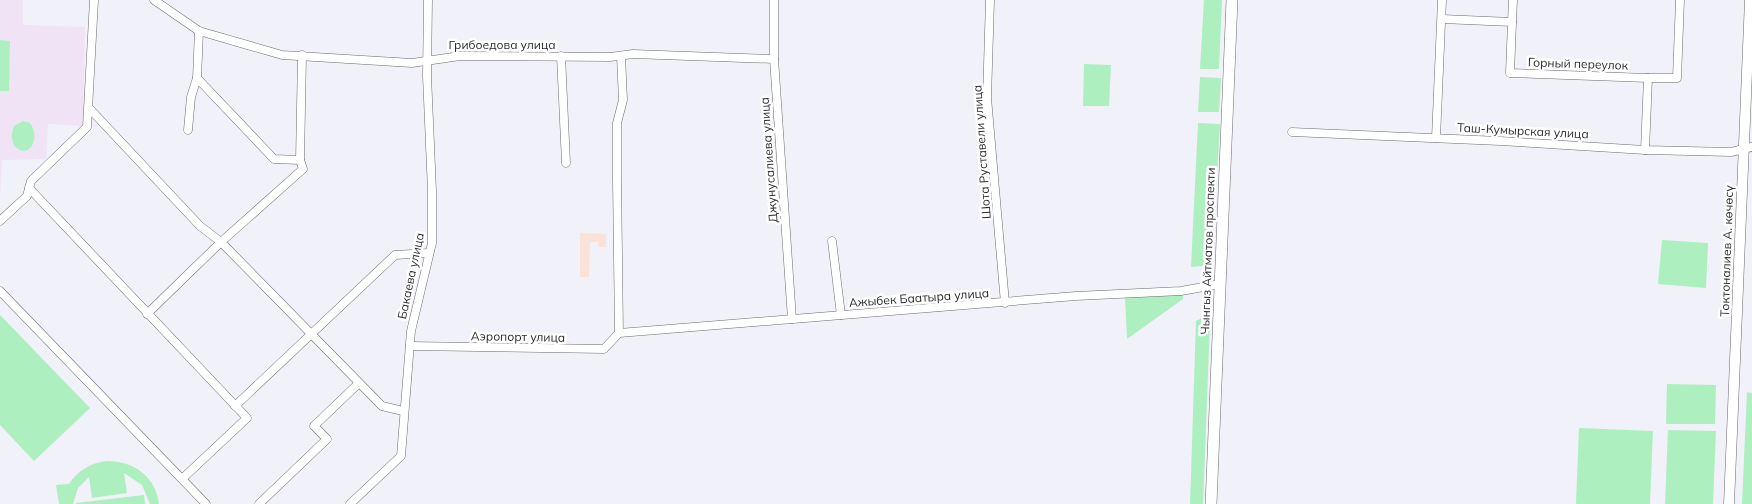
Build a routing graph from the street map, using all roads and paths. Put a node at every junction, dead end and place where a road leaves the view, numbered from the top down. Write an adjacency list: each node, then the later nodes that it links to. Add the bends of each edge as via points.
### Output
1 (94, 0): 21 (street)
2 (154, 0): 13 (street, Грибоедова улица)
3 (428, 0): 18 (street, Бакаева улица)
4 (774, 0): 17 (street, Джунусалиева улица)
5 (990, 0): 36 (street, Шота Руставели улица, via 987,98)
6 (1232, 0): 34 (main road, Чынгыз Айтматов проспекти)
7 (1442, 0): 11 (street)
8 (1513, 0): 12 (street)
9 (1680, 0): 20 (street, via 1677,78)
10 (1750, 0): 25 (main road, Токтоналиев А. көчөсү)
11 (1442, 19): 12 (street); 24 (street)
12 (1512, 22): 20 (street, Горный переулок, via 1510,73)
13 (199, 31): 14 (street, Грибоедова улица, via 282,55); 19 (street)
14 (302, 55): 18 (street, Грибоедова улица, via 412,63); 27 (street)
15 (561, 56): 16 (street, Грибоедова улица); 18 (street, Грибоедова улица, via 460,56); 28 (street)
16 (620, 56): 17 (street, Грибоедова улица); 40 (street, via 623,100 617,123)
17 (774, 59): 39 (street, Джунусалиева улица)
18 (428, 61): 33 (street, Бакаева улица, via 432,191 432,243)
19 (197, 78): 22 (street, via 191,97); 27 (street, via 274,159)
20 (1648, 78): 26 (street)
21 (89, 108): 29 (street, via 88,127 31,181); 32 (street, via 200,226)
22 (188, 130)
23 (1292, 132): 24 (street, Таш-Кумырская улица)
24 (1436, 138): 26 (street, Таш-Кумырская улица)
25 (1748, 148): 26 (street, Таш-Кумырская улица, via 1731,152); 51 (main road, Токтоналиев А. көчөсү)
26 (1646, 150)
27 (300, 160): 32 (street, via 303,169)
28 (566, 163)
29 (29, 188): 30 (street, via 27,196); 37 (street)
30 (0, 221)
31 (832, 241): 38 (street)
32 (221, 242): 37 (street); 41 (street)
33 (429, 253): 41 (street, via 395,255); 42 (street, Бакаева улица)
34 (1220, 284): 36 (street, Ажыбек Баатыра улица, via 1181,292 1076,296); 50 (main road, Чынгыз Айтматов проспекти)
35 (0, 291): 46 (street)
36 (1005, 303): 38 (street, Ажыбек Баатыра улица)
37 (147, 314): 44 (street)
38 (841, 315): 39 (street, Ажыбек Баатыра улица)
39 (792, 319): 40 (street, Ажыбек Баатыра улица)
40 (618, 333): 42 (street, Аэропорт улица, via 604,349)
41 (313, 334): 43 (street); 44 (street)
42 (410, 346): 45 (street, Бакаева улица)
43 (359, 382): 45 (street, via 382,406); 48 (street, via 314,426 327,439)
44 (235, 406): 46 (street, via 246,418)
45 (404, 411): 49 (street, Бакаева улица, via 401,456)
46 (182, 479): 47 (street)
47 (206, 504)
48 (259, 504)
49 (350, 504)
50 (1211, 504)
51 (1729, 504)

